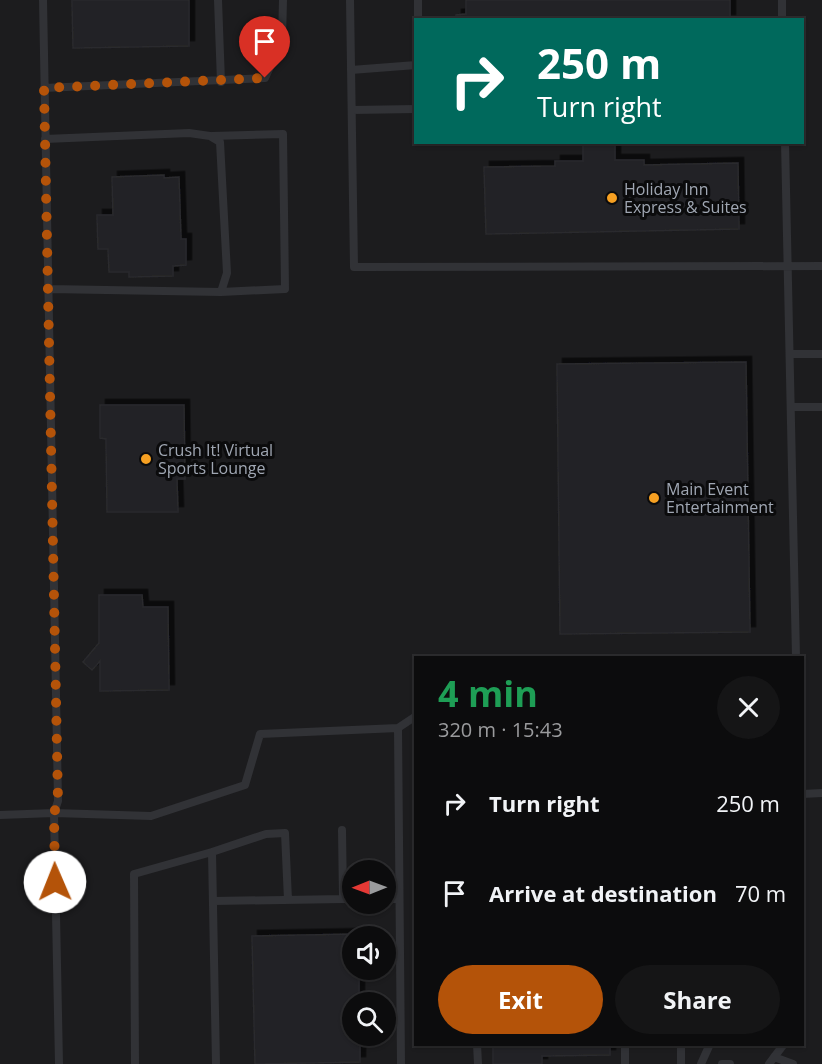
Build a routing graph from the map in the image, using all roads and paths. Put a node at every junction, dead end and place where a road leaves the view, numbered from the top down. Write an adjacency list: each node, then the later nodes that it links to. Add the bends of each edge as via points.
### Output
1 (43, 0): 12 (lane)
2 (218, 0): 11 (lane)
3 (283, 0): 11 (lane, via 282,40 265,78)
4 (350, 0): 10 (lane)
5 (418, 0): 7 (lane)
6 (782, 0): 8 (lane)
7 (418, 18)
8 (782, 18)
9 (414, 65): 10 (lane)
10 (351, 70): 14 (lane)
11 (221, 82): 12 (lane)
12 (44, 88): 16 (lane)
13 (414, 109): 14 (lane)
14 (352, 110): 18 (lane, via 354,267)
15 (210, 136): 16 (lane); 21 (lane, via 220,142 227,273); 21 (lane, via 283,135 285,290)
16 (45, 139): 20 (lane)
17 (785, 144): 18 (lane)
18 (788, 266): 19 (lane); 22 (lane)
19 (822, 266)
20 (49, 290): 21 (lane); 31 (lane, via 58,801)
21 (221, 292)
22 (790, 354): 23 (lane); 24 (lane)
23 (822, 354)
24 (791, 407): 25 (lane); 26 (lane)
25 (822, 407)
26 (796, 656)
27 (414, 717): 28 (lane)
28 (398, 728): 31 (lane, via 260,734 245,785 151,816); 37 (lane)
29 (822, 793): 30 (lane)
30 (804, 794)
31 (54, 813): 32 (lane); 46 (lane)
32 (0, 815)
33 (342, 830): 35 (lane)
34 (212, 852): 38 (lane, via 266,834 285,833); 39 (lane); 47 (lane, via 134,874)
35 (345, 860)
36 (342, 899): 38 (lane)
37 (399, 899): 49 (lane)
38 (288, 900): 39 (lane)
39 (214, 901): 48 (lane)
40 (477, 1046): 50 (lane)
41 (625, 1046): 51 (lane)
42 (681, 1046): 52 (lane)
43 (709, 1046): 53 (lane)
44 (782, 1046): 45 (lane)
45 (771, 1061): 56 (lane)
46 (59, 1064)
47 (135, 1064)
48 (216, 1064)
49 (401, 1064)
50 (478, 1064)
51 (625, 1064)
52 (681, 1064)
53 (701, 1064)
54 (722, 1064): 55 (lane)
55 (730, 1064)
56 (793, 1064)

